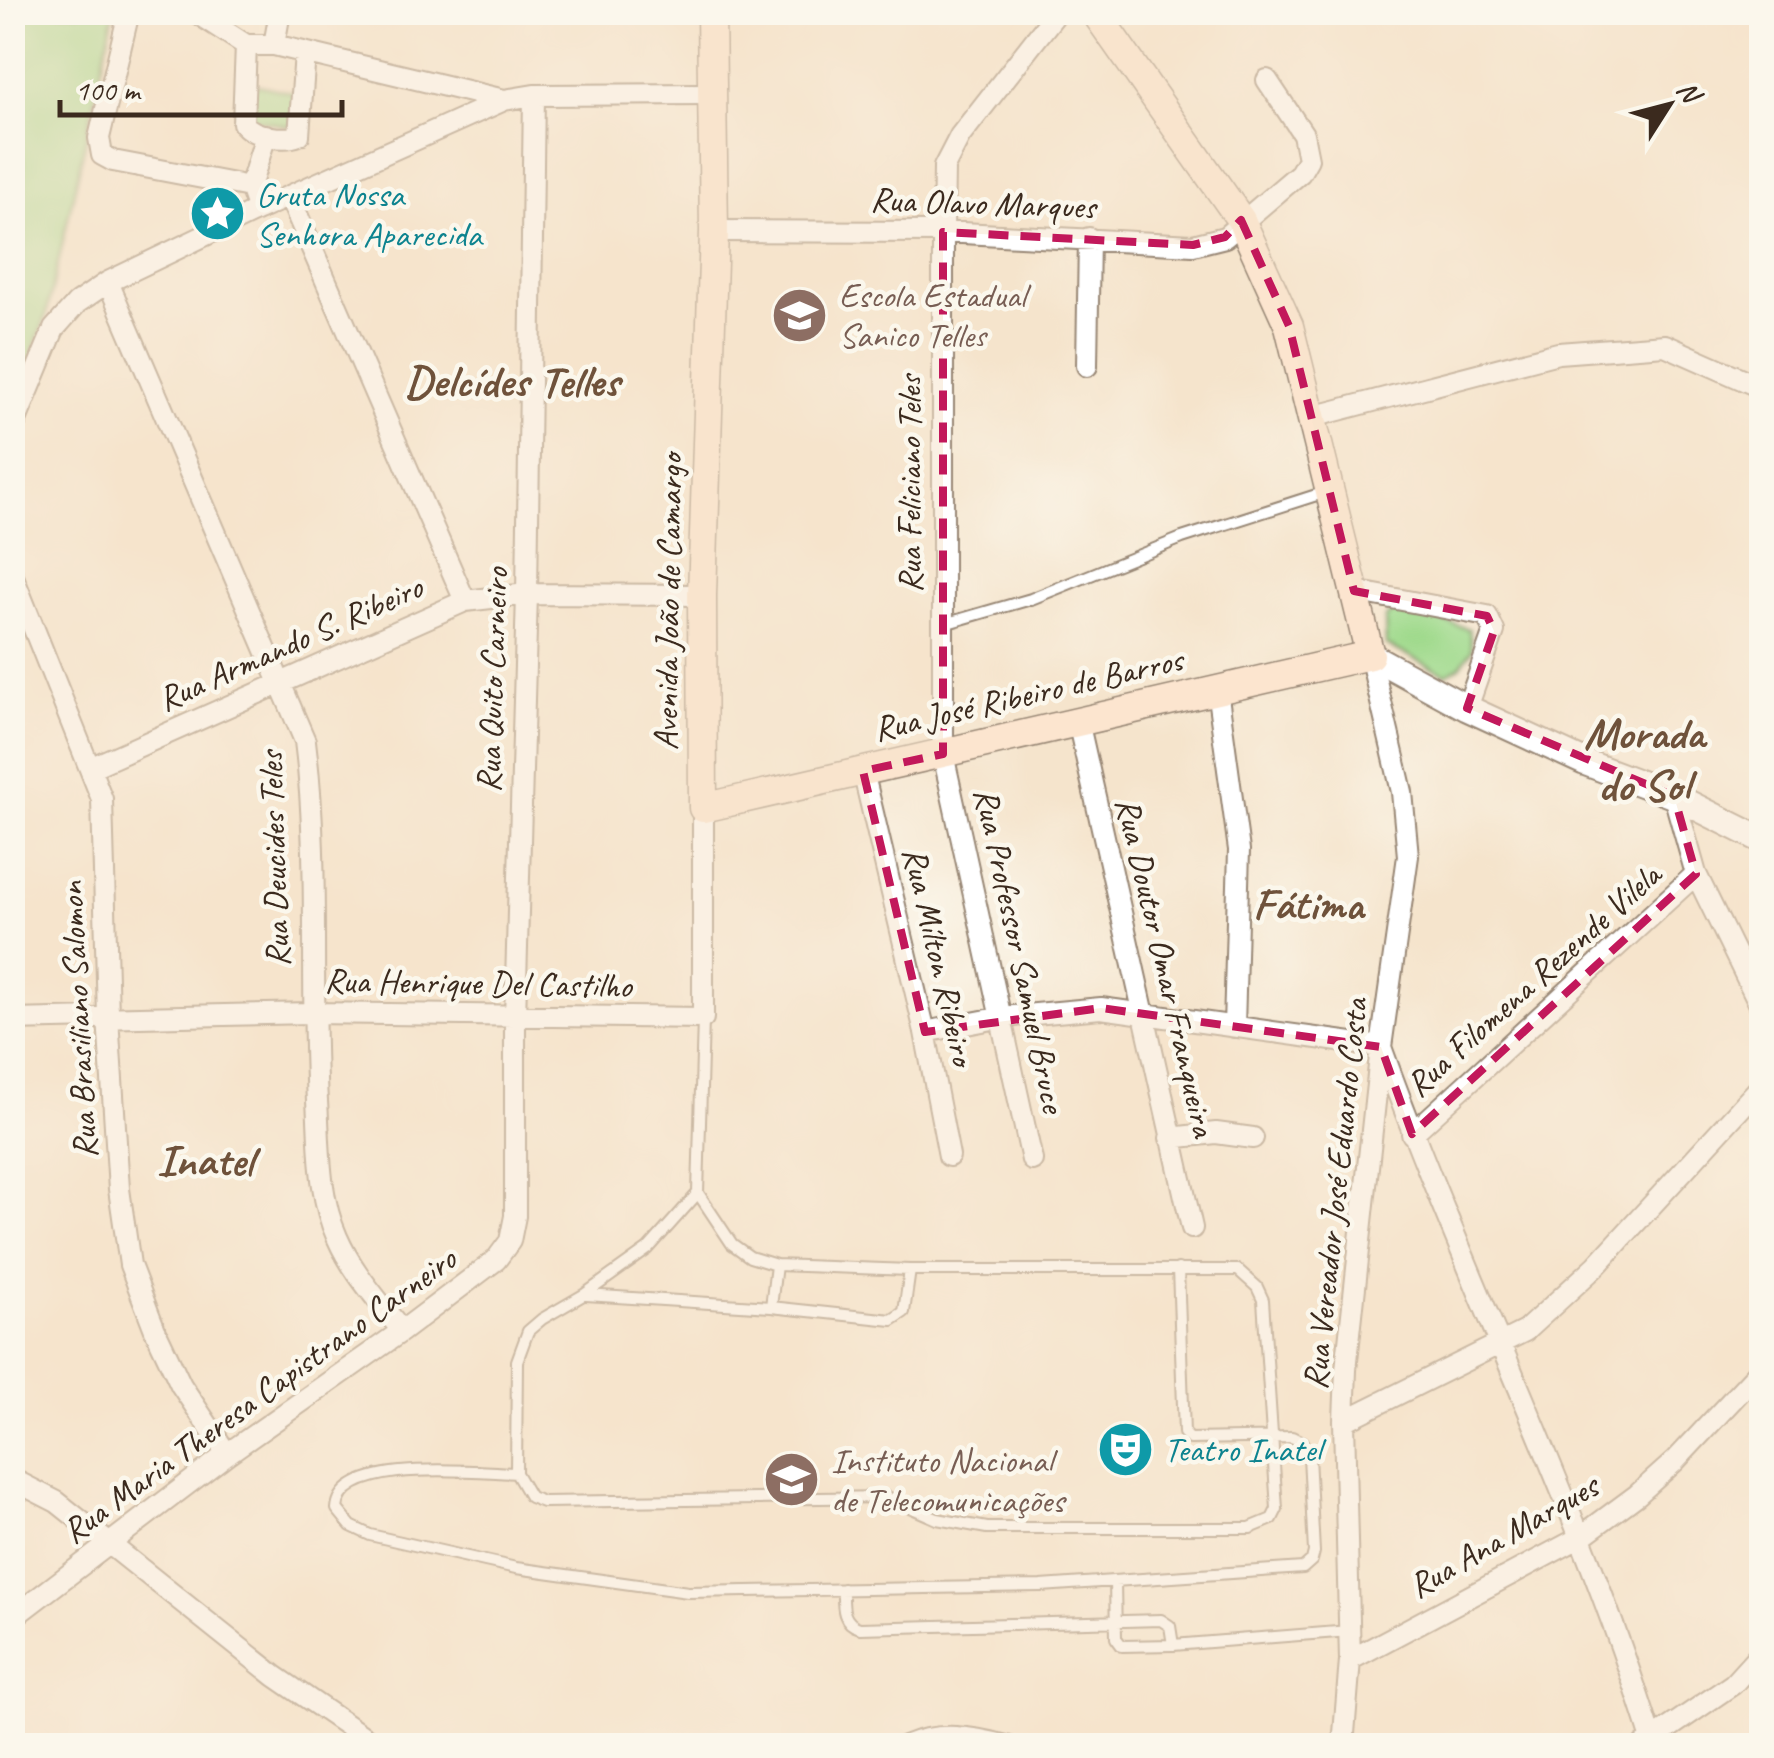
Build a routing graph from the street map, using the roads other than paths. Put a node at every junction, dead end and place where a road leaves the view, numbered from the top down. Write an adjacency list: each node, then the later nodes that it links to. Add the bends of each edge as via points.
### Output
1 (129, 12): 15 (street, via 100,138 102,155)
2 (195, 12): 8 (street)
3 (280, 12): 7 (street)
4 (711, 12): 11 (main road, Avenida João de Camargo)
5 (1057, 12): 20 (street, Rua Feliciano Teles, via 960,136 944,167)
6 (1095, 12): 18 (main road)
7 (274, 44): 8 (street); 9 (street)
8 (246, 45): 14 (street, via 243,124)
9 (305, 53): 13 (street); 14 (street, via 299,134)
10 (1267, 80): 18 (street, Rua Olavo Marques, via 1302,134 1308,159)
11 (710, 94): 12 (street); 19 (main road, Avenida João de Camargo)
12 (534, 96): 13 (street); 30 (street, Rua Quito Carneiro)
13 (504, 100): 16 (street)
14 (266, 135): 15 (street)
15 (250, 187): 17 (street)
16 (290, 198): 17 (street); 32 (street)
17 (258, 210): 22 (street)
18 (1241, 220): 21 (street, Rua Olavo Marques, via 1225,237 1193,245); 25 (main road, via 1289,326)
19 (714, 230): 20 (street, Rua Olavo Marques); 31 (main road, Avenida João de Camargo)
20 (943, 232): 21 (street, Rua Olavo Marques); 33 (street, Rua Feliciano Teles)
21 (1089, 238): 23 (street)
22 (108, 282): 26 (street, via 54,330); 35 (street, Rua Deucides Teles)
23 (1087, 366)
24 (1762, 388): 25 (street, via 1665,345 1558,353)
25 (1312, 417): 27 (main road)
26 (12, 430)
27 (1330, 490): 29 (main road); 33 (lane, via 1182,538 1031,599)
28 (12, 574): 40 (street, Rua Brasiliano Salomon)
29 (1354, 590): 34 (main road); 37 (street, via 1487,616 1494,631)
30 (527, 594): 31 (street, Rua Armando S. Ribeiro); 32 (street, Rua Armando S. Ribeiro); 51 (street, Rua Quito Carneiro)
31 (702, 595): 43 (main road, Avenida João de Camargo)
32 (466, 601): 35 (street, Rua Armando S. Ribeiro)
33 (942, 624): 39 (street, Rua Feliciano Teles)
34 (1370, 654): 36 (main road, Rua José Ribeiro de Barros); 37 (street); 56 (street, Rua Vereador José Eduardo Costa, via 1408,842)
35 (279, 683): 40 (street, Rua Armando S. Ribeiro); 47 (street, Rua Deucides Teles, via 306,741 311,788)
36 (1217, 689): 38 (main road, Rua José Ribeiro de Barros); 54 (street, via 1239,850)
37 (1467, 708): 42 (street)
38 (1078, 721): 39 (main road, Rua José Ribeiro de Barros); 48 (street, Rua Doutor Omar Franqueira)
39 (943, 754): 41 (main road, Rua José Ribeiro de Barros); 50 (street, Rua Professor Samuel Bruce)
40 (90, 768): 49 (street, Rua Brasiliano Salomon, via 102,799)
41 (863, 771): 43 (main road, Rua José Ribeiro de Barros); 55 (street, Rua Mílton Ribeiro)
42 (1674, 796): 44 (street); 45 (street)
43 (703, 808): 52 (street, Avenida João de Camargo)
44 (1762, 840)
45 (1696, 874): 46 (street); 58 (street, Rua Filomena Rezende Vilela)
46 (1762, 1009)
47 (312, 1014): 49 (street, Rua Henrique Del Castilho); 51 (street, Rua Henrique Del Castilho); 71 (street, Rua Deucides Teles, via 324,1198 356,1272)
48 (1143, 1016): 50 (street, via 1101,1008); 54 (street); 59 (street, Rua Doutor Omar Franqueira)
49 (108, 1017): 53 (street, Rua Henrique Del Castilho); 76 (street, Rua Brasiliano Salomon, via 130,1266 181,1385)
50 (1003, 1017): 55 (street); 62 (street, Rua Professor Samuel Bruce)
51 (515, 1018): 52 (street, Rua Henrique Del Castilho); 65 (street, Rua Quito Carneiro, via 515,1216 510,1241)
52 (703, 1018): 63 (lane, Avenida João de Camargo)
53 (12, 1020)
54 (1234, 1027): 56 (street)
55 (925, 1032): 61 (street, Rua Mílton Ribeiro)
56 (1381, 1047): 58 (street); 74 (street, Rua Vereador José Eduardo Costa)
57 (1762, 1085): 72 (street, via 1596,1266)
58 (1412, 1134): 72 (street)
59 (1170, 1138): 60 (street, via 1216,1132); 64 (street, Rua Doutor Omar Franqueira)
60 (1253, 1138)
61 (949, 1156)
62 (1032, 1160)
63 (698, 1193): 66 (lane, via 732,1244); 69 (lane, via 648,1249)
64 (1192, 1228)
65 (496, 1260): 71 (street, Rua Maria Theresa Capistrano Carneiro)
66 (776, 1264): 68 (lane); 70 (lane)
67 (1178, 1269): 68 (lane); 75 (lane, via 1238,1270 1256,1287 1263,1300); 75 (lane, via 1184,1433 1190,1439)
68 (910, 1270): 70 (lane, via 904,1312 892,1320)
69 (585, 1294): 70 (lane); 77 (lane, via 542,1319 521,1345)
70 (771, 1307)
71 (402, 1331): 76 (street, Rua Maria Theresa Capistrano Carneiro)
72 (1502, 1345): 74 (street); 79 (street)
73 (1762, 1368): 79 (street, Rua Ana Marques, via 1675,1461)
74 (1344, 1421): 85 (street, Rua Vereador José Eduardo Costa)
75 (1272, 1437): 77 (lane, via 1276,1509 1272,1520 1250,1528 987,1528 864,1496 543,1502 530,1497); 81 (lane, via 1292,1436 1310,1456 1314,1552 1308,1565)
76 (227, 1454): 80 (street, Rua Maria Theresa Capistrano Carneiro)
77 (516, 1472): 82 (lane, via 375,1474 347,1487 336,1509 370,1535 580,1579 688,1592)
78 (12, 1479): 80 (street, via 57,1502)
79 (1579, 1538): 88 (street, Rua Ana Marques); 91 (street)
80 (111, 1543): 83 (street, Rua Maria Theresa Capistrano Carneiro); 93 (street, via 275,1676)
81 (1114, 1581): 82 (lane); 84 (lane)
82 (844, 1589): 84 (lane, via 845,1616 860,1628)
83 (12, 1618)
84 (1116, 1620): 86 (lane, via 1166,1622); 86 (lane, via 1122,1646)
85 (1350, 1631): 86 (lane); 88 (street, Rua Vereador José Eduardo Costa)
86 (1172, 1645)
87 (1762, 1652): 91 (street, via 1734,1684)
88 (1350, 1660): 96 (street, Rua Vereador José Eduardo Costa)
89 (12, 1740): 92 (street)
90 (930, 1741): 94 (street); 95 (street, via 976,1738)
91 (1649, 1744)
92 (18, 1746)
93 (377, 1746)
94 (905, 1746)
95 (1007, 1746)
96 (1342, 1746)

